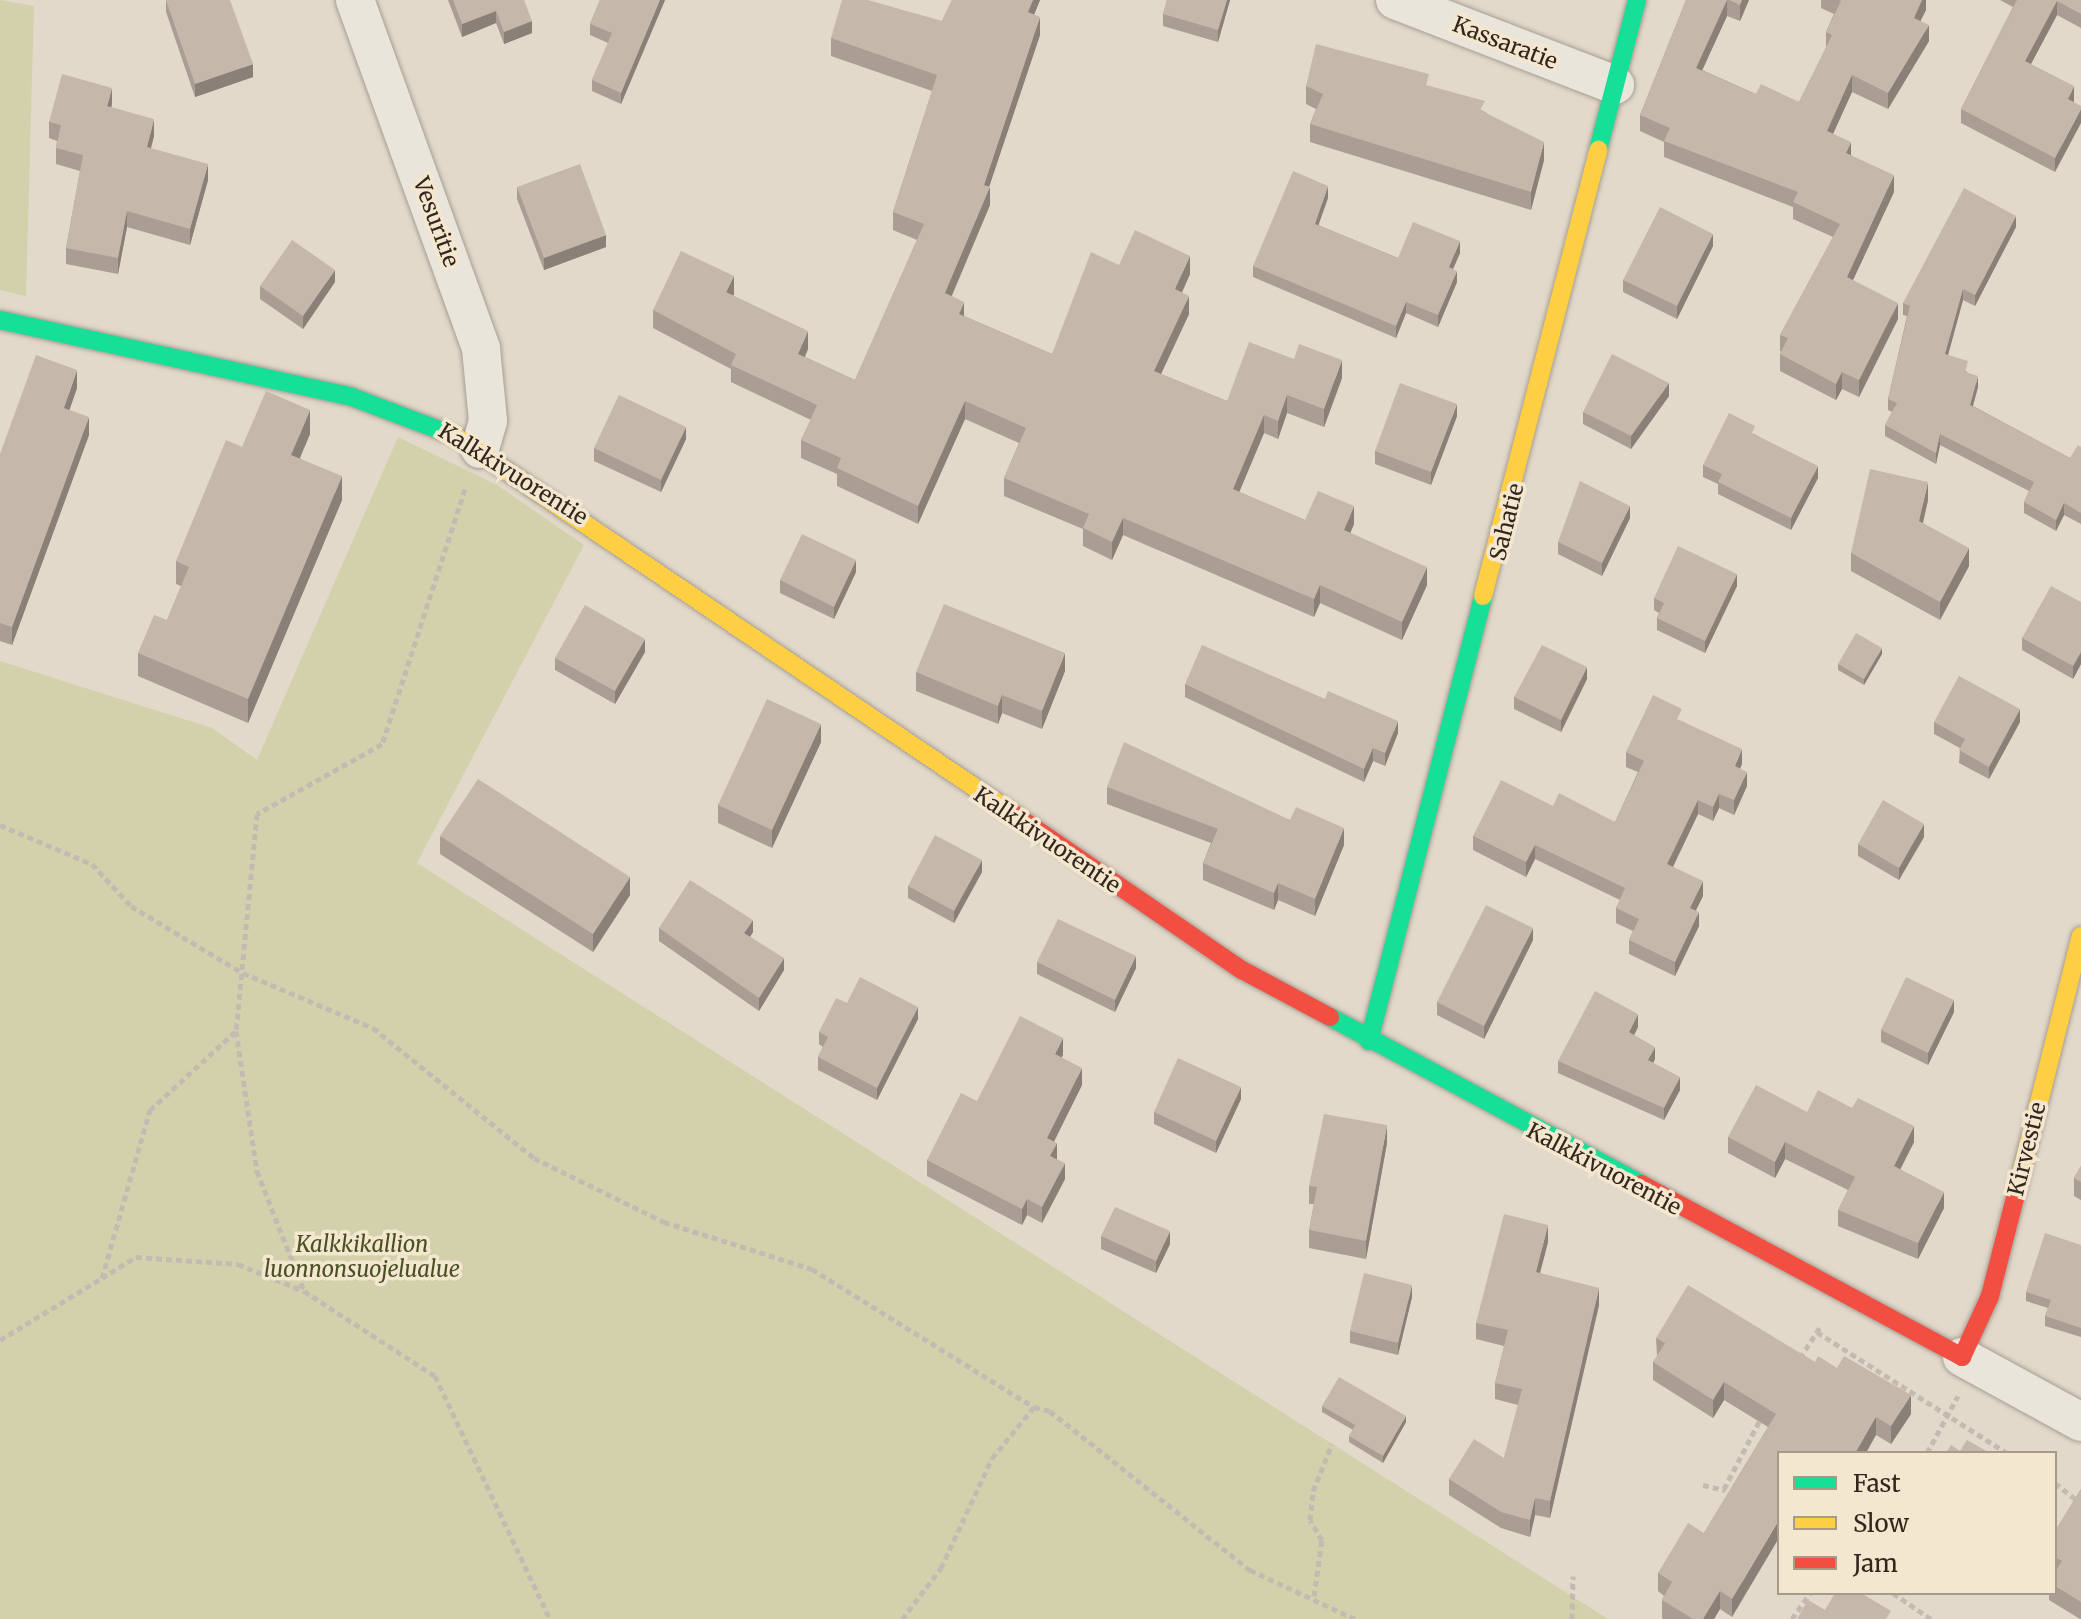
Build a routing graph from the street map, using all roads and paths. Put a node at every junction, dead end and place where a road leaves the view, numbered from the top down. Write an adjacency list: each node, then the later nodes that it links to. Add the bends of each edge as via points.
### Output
1 (355, 0): 6 (street, Vesuritie, via 481,349 488,421)
2 (1395, 0): 4 (street, Kassaratie)
3 (1637, 0): 4 (street, Sahatie)
4 (1615, 85): 11 (street, Sahatie)
5 (0, 320): 6 (street, Kalkkivuorentie, via 352,397 425,420)
6 (480, 449): 9 (path, via 382,744 257,814); 11 (street, Kalkkivuorentie, via 1146,907)
7 (0, 825): 9 (path, via 92,864 131,906)
8 (2081, 936): 17 (street, Kirvestie, via 1990,1296)
9 (243, 973): 10 (path); 19 (path, via 373,1028 534,1158 664,1222 812,1269)
10 (236, 1031): 12 (path, via 150,1110); 13 (path, via 257,1171)
11 (1369, 1041): 14 (street, Kalkkivuorentie)
12 (102, 1278): 13 (path, via 136,1257 238,1264); 16 (path)
13 (304, 1291): 35 (path, via 435,1376)
14 (1841, 1295): 15 (path); 17 (street, Kalkkivuorentie)
15 (1817, 1332): 18 (path); 21 (path)
16 (0, 1340)
17 (1968, 1360): 21 (path); 22 (street, Kalkkivuorentie)
18 (1791, 1372)
19 (1034, 1407): 34 (path, via 1050,1411 1250,1570); 36 (path, via 992,1458 941,1568)
20 (1765, 1412): 28 (path)
21 (1948, 1416): 24 (path); 25 (path)
22 (2081, 1422)
23 (1332, 1444): 34 (path, via 1313,1491 1310,1520 1322,1540)
24 (1928, 1451)
25 (2004, 1451)
26 (1703, 1485): 28 (path)
27 (2057, 1485): 30 (path)
28 (1724, 1489): 29 (path)
29 (1735, 1496)
30 (2077, 1500)
31 (1573, 1576): 38 (path)
32 (1809, 1595): 39 (path)
33 (1896, 1595): 40 (path)
34 (1314, 1596): 37 (path)
35 (550, 1619)
36 (902, 1619)
37 (1355, 1619)
38 (1572, 1619)
39 (1792, 1619)
40 (1931, 1619)

